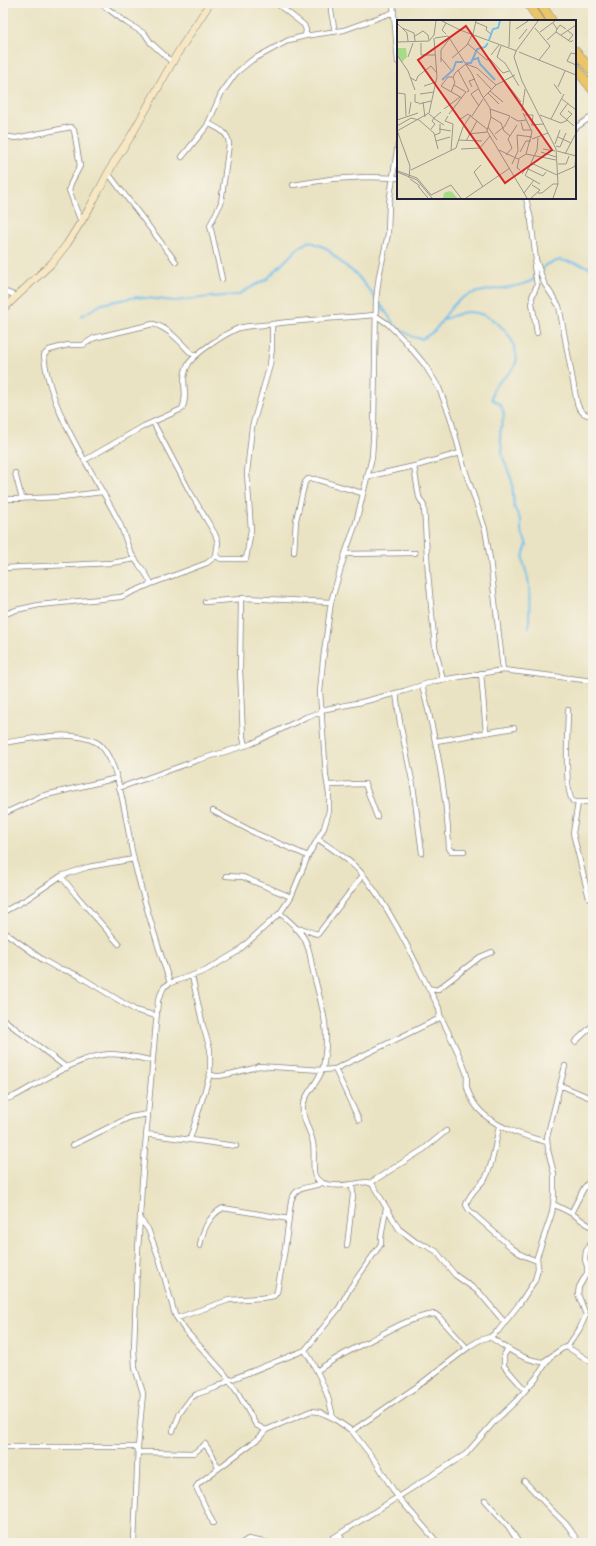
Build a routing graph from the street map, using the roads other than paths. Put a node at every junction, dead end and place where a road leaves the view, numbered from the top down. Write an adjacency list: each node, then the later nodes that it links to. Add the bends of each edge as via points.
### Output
1 (100, 3): 15 (street, via 145,34)
2 (210, 3): 15 (street)
3 (276, 3): 12 (street, via 304,26)
4 (331, 3): 11 (street)
5 (393, 3): 8 (street)
6 (528, 3): 9 (highway)
7 (540, 3): 10 (highway)
8 (394, 12): 11 (street); 13 (street)
9 (539, 20)
10 (551, 20)
11 (335, 32): 12 (street)
12 (305, 36): 20 (street, via 279,45 252,60 236,73 221,94)
13 (397, 50)
14 (576, 52): 17 (highway)
15 (172, 62): 25 (street)
16 (576, 68): 18 (highway)
17 (593, 72)
18 (593, 90)
19 (593, 116): 21 (street)
20 (208, 124): 24 (street); 32 (street, via 226,134 230,144 221,203 210,225)
21 (576, 127)
22 (3, 136): 29 (street, via 16,138 71,127 74,130 80,166 69,190)
23 (397, 155): 26 (street)
24 (182, 157)
25 (108, 173): 29 (street); 30 (street)
26 (395, 178): 27 (street, via 331,179); 36 (street, via 389,203 388,234 379,276)
27 (293, 185)
28 (526, 199): 31 (street)
29 (81, 222): 34 (street, via 52,262)
30 (176, 262)
31 (537, 270): 38 (street, via 537,285 532,303); 40 (street, via 559,306 577,403 581,412)
32 (222, 279)
33 (3, 291): 34 (street)
34 (17, 296): 35 (street)
35 (3, 309)
36 (375, 315): 37 (street); 42 (street, via 388,324 411,348 434,378 450,416); 46 (street, via 374,438)
37 (272, 324): 39 (street, via 239,328); 57 (street, via 270,365 252,427 247,473 251,530 246,559)
38 (538, 333)
39 (195, 355): 41 (street, via 184,376 186,402 182,409); 43 (street, via 169,332 153,324 94,338 83,345 68,345 49,350 44,355 55,400)
40 (593, 416)
41 (153, 422): 43 (street); 51 (street, via 215,534)
42 (460, 453): 44 (street); 64 (street, via 485,529)
43 (85, 460): 47 (street)
44 (414, 466): 46 (street); 66 (street, via 419,497 424,506 435,648)
45 (15, 473): 49 (street)
46 (366, 478): 48 (street)
47 (102, 492): 49 (street, via 68,497); 56 (street, via 120,523)
48 (362, 492): 52 (street, via 308,479 305,482 296,520); 54 (street, via 356,523)
49 (22, 499): 50 (street)
50 (8, 500)
51 (218, 549): 55 (street); 57 (street)
52 (294, 552)
53 (415, 552): 54 (street)
54 (345, 554): 62 (street)
55 (216, 556): 57 (street); 59 (street, via 207,564)
56 (135, 559): 58 (street, via 111,563); 59 (street, via 149,577)
57 (221, 559)
58 (3, 568)
59 (151, 584): 63 (street, via 121,597 39,606)
60 (241, 599): 61 (street); 62 (street); 76 (street, via 240,669)
61 (205, 602)
62 (331, 602): 71 (street, via 320,692)
63 (3, 615)
64 (504, 670): 65 (street); 67 (street)
65 (482, 673): 66 (street); 73 (street)
66 (443, 680): 68 (street)
67 (593, 681)
68 (422, 685): 69 (street); 74 (street)
69 (396, 693): 71 (street); 87 (street)
70 (568, 710): 81 (street, via 569,796 571,801)
71 (321, 712): 76 (street); 78 (street)
72 (514, 728): 73 (street)
73 (486, 732): 74 (street)
74 (436, 741): 86 (street, via 446,800 449,848 451,851)
75 (3, 743): 77 (street, via 54,736 97,742 103,747)
76 (245, 746): 79 (street)
77 (117, 778): 79 (street); 83 (street, via 42,796)
78 (328, 785): 84 (street, via 365,784); 85 (street, via 329,811)
79 (120, 788): 89 (street)
80 (593, 802): 81 (street)
81 (578, 803): 94 (street, via 573,832)
82 (213, 811): 88 (street)
83 (3, 814)
84 (377, 817)
85 (318, 839): 88 (street); 90 (street)
86 (464, 851)
87 (422, 853)
88 (308, 856): 93 (street)
89 (134, 859): 91 (street, via 88,867); 102 (street)
90 (363, 875): 97 (street, via 318,934 304,928); 103 (street, via 390,914)
91 (61, 876): 95 (street); 99 (street)
92 (226, 876): 93 (street, via 243,877)
93 (291, 897): 96 (street)
94 (589, 898)
95 (3, 912)
96 (280, 913): 97 (street); 101 (street, via 237,952)
97 (296, 929): 113 (street, via 307,944 326,1024)
98 (3, 931): 105 (street, via 57,968 79,976 135,1010)
99 (119, 944)
100 (492, 952): 103 (street, via 437,990)
101 (192, 976): 102 (street); 114 (street, via 210,1049)
102 (170, 983): 105 (street, via 164,987 158,1000)
103 (428, 988): 104 (street)
104 (440, 1015): 112 (street, via 438,1019); 120 (street, via 467,1074 467,1087 475,1104)
105 (157, 1016): 109 (street)
106 (3, 1019): 111 (street)
107 (593, 1025): 108 (street)
108 (575, 1042)
109 (153, 1061): 111 (street, via 112,1054 97,1056); 118 (street)
110 (565, 1066): 115 (street)
111 (67, 1068): 116 (street, via 15,1096)
112 (336, 1069): 113 (street); 119 (street)
113 (322, 1070): 114 (street, via 258,1066 216,1076); 128 (street, via 306,1096 303,1106 313,1142 315,1177)
114 (210, 1074): 123 (street)
115 (560, 1084): 117 (street); 124 (street)
116 (3, 1099)
117 (593, 1099)
118 (148, 1114): 122 (street); 125 (street, via 130,1117)
119 (359, 1120)
120 (500, 1126): 124 (street, via 518,1135); 140 (street, via 490,1167 466,1205 512,1248)
121 (446, 1130): 129 (street, via 424,1149)
122 (146, 1134): 123 (street); 134 (street)
123 (190, 1139): 126 (street)
124 (547, 1142): 131 (street, via 554,1174)
125 (73, 1145)
126 (236, 1146)
127 (593, 1178): 133 (street, via 584,1188)
128 (322, 1183): 130 (street); 135 (street, via 298,1189 293,1193)
129 (370, 1183): 130 (street); 132 (street)
130 (352, 1184): 139 (street)
131 (553, 1204): 133 (street); 140 (street)
132 (386, 1208): 142 (street, via 399,1229 416,1242 436,1251 455,1275 479,1292); 147 (street, via 381,1244 339,1308)
133 (571, 1213): 136 (street)
134 (140, 1219): 141 (street, via 148,1229 159,1258); 158 (street, via 134,1348 135,1368 143,1392)
135 (289, 1219): 138 (street, via 223,1208 210,1220); 141 (street, via 277,1292 274,1296 229,1300)
136 (593, 1228)
137 (593, 1240): 144 (street, via 586,1251 587,1273 578,1294 586,1315)
138 (200, 1246)
139 (347, 1246)
140 (537, 1261): 142 (street, via 535,1280)
141 (177, 1318): 151 (street)
142 (504, 1323): 143 (street)
143 (490, 1337): 145 (street); 146 (street)
144 (567, 1347): 148 (street); 149 (street)
145 (467, 1348): 150 (street, via 439,1317 435,1314 428,1315 394,1327); 156 (street, via 422,1383)
146 (508, 1349): 148 (street, via 534,1361 543,1362); 152 (street, via 504,1355 504,1366)
147 (305, 1350): 150 (street); 151 (street)
148 (549, 1359): 152 (street)
149 (593, 1363)
150 (317, 1370): 153 (street)
151 (230, 1380): 154 (street, via 256,1425); 155 (street, via 191,1398 180,1413)
152 (525, 1390): 161 (street, via 466,1454)
153 (334, 1418): 154 (street, via 311,1411); 156 (street)
154 (266, 1430): 159 (street)
155 (173, 1431)
156 (352, 1431): 161 (street, via 376,1462)
157 (3, 1448): 158 (street)
158 (138, 1450): 159 (street, via 194,1453 205,1444); 165 (street)
159 (218, 1468): 163 (street, via 196,1487)
160 (524, 1481): 172 (street, via 566,1524)
161 (397, 1496): 164 (street); 170 (street)
162 (485, 1500): 171 (street)
163 (213, 1523)
164 (339, 1534): 168 (street); 169 (street)
165 (134, 1543)
166 (242, 1543): 167 (street, via 248,1539)
167 (269, 1543)
168 (325, 1543)
169 (344, 1543)
170 (438, 1543)
171 (519, 1543)
172 (580, 1543)

